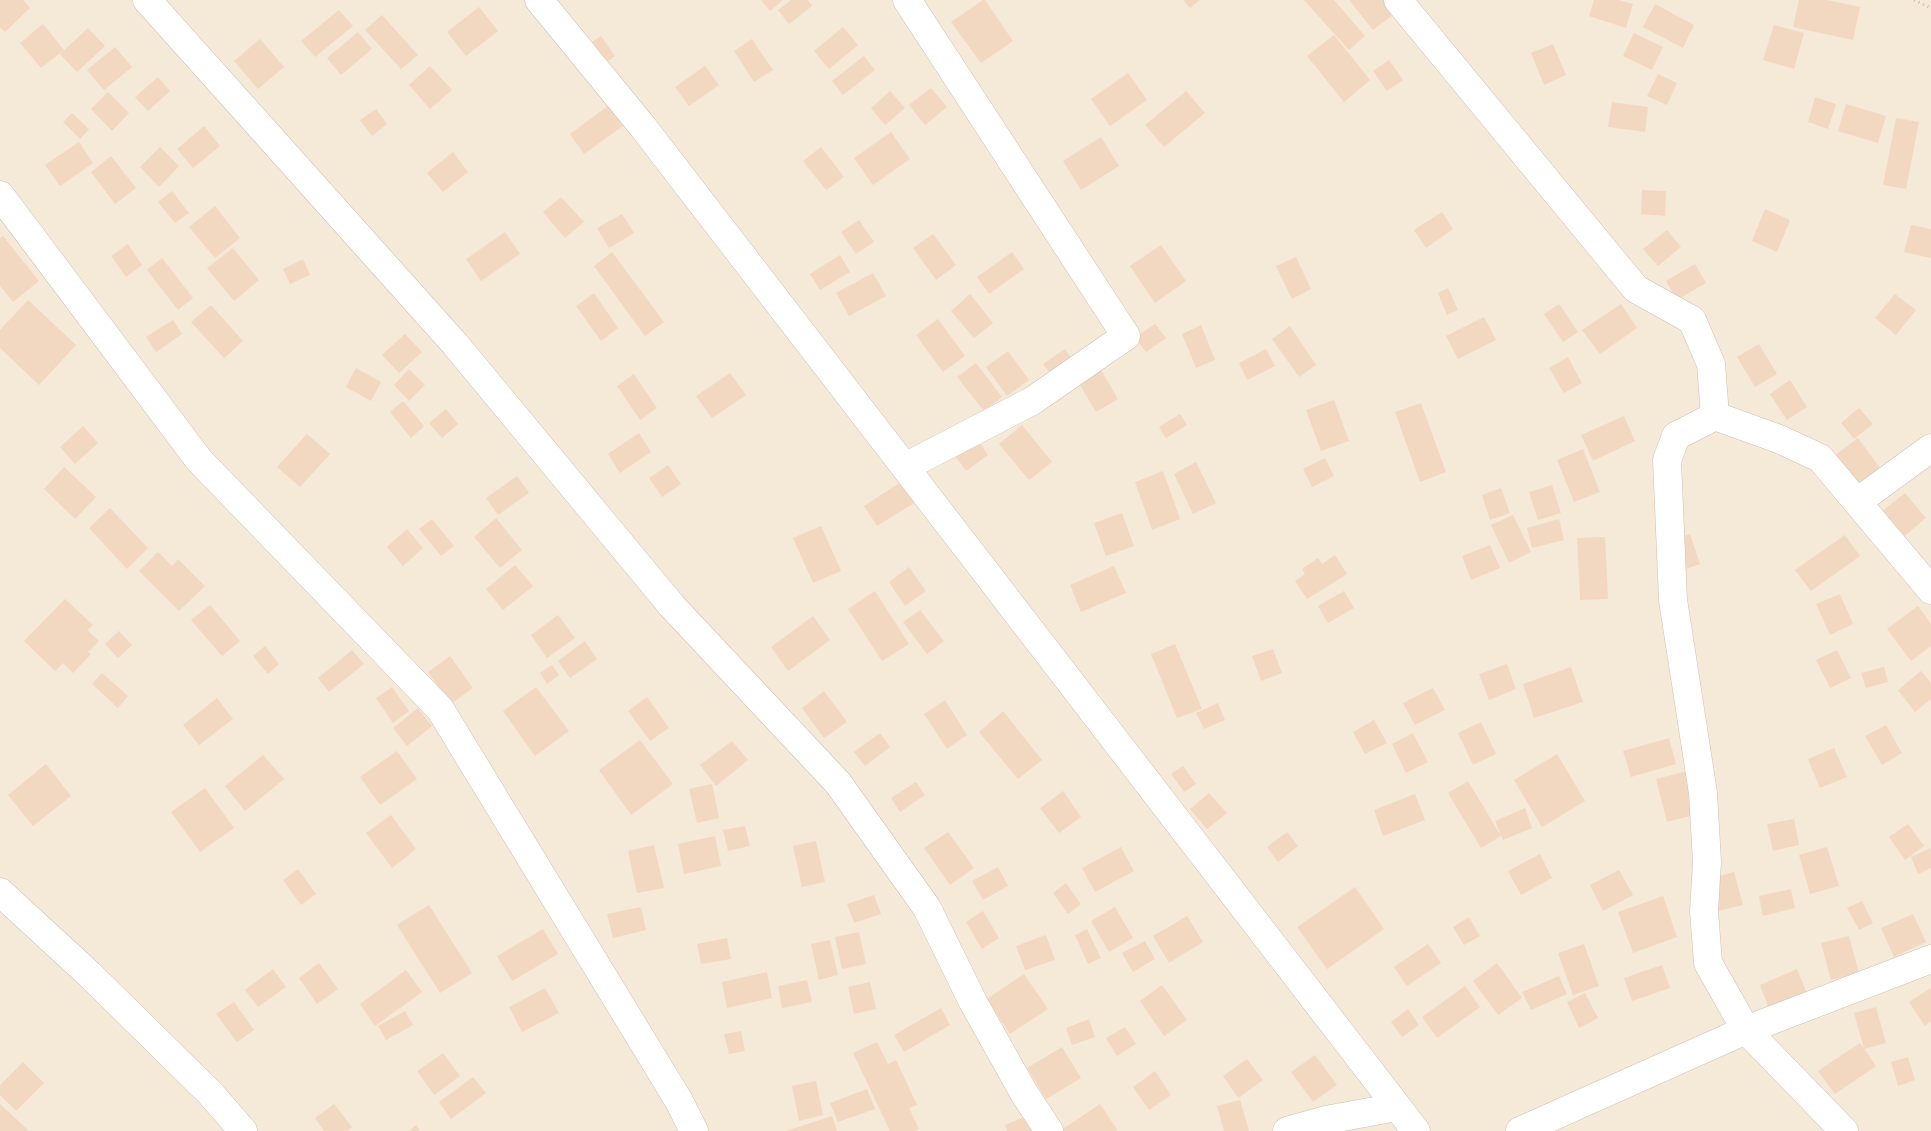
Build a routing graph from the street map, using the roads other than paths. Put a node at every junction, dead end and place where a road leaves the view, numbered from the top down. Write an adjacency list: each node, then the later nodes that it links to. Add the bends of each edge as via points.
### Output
1 (147, 0): 17 (street, via 455,344 672,606 838,783 928,908 973,1002)
2 (539, 0): 8 (street, via 643,127)
3 (907, 0): 8 (street, via 1126,336 1032,401)
4 (1398, 0): 6 (street, via 1636,289 1692,320 1710,364)
5 (0, 195): 16 (street, via 199,460 440,709 674,1092)
6 (1715, 416): 9 (street, via 1820,458); 13 (street, via 1676,436 1667,460 1673,600 1703,793 1708,963)
7 (1931, 448): 9 (street)
8 (905, 467): 14 (street)
9 (1857, 502): 10 (street)
10 (1931, 590)
11 (0, 892): 15 (street, via 210,1093)
12 (1928, 965): 13 (street)
13 (1746, 1030): 20 (street); 21 (street)
14 (1397, 1107): 18 (street); 19 (street)
15 (243, 1131)
16 (694, 1131)
17 (1049, 1131)
18 (1287, 1131)
19 (1416, 1131)
20 (1520, 1131)
21 (1844, 1131)

